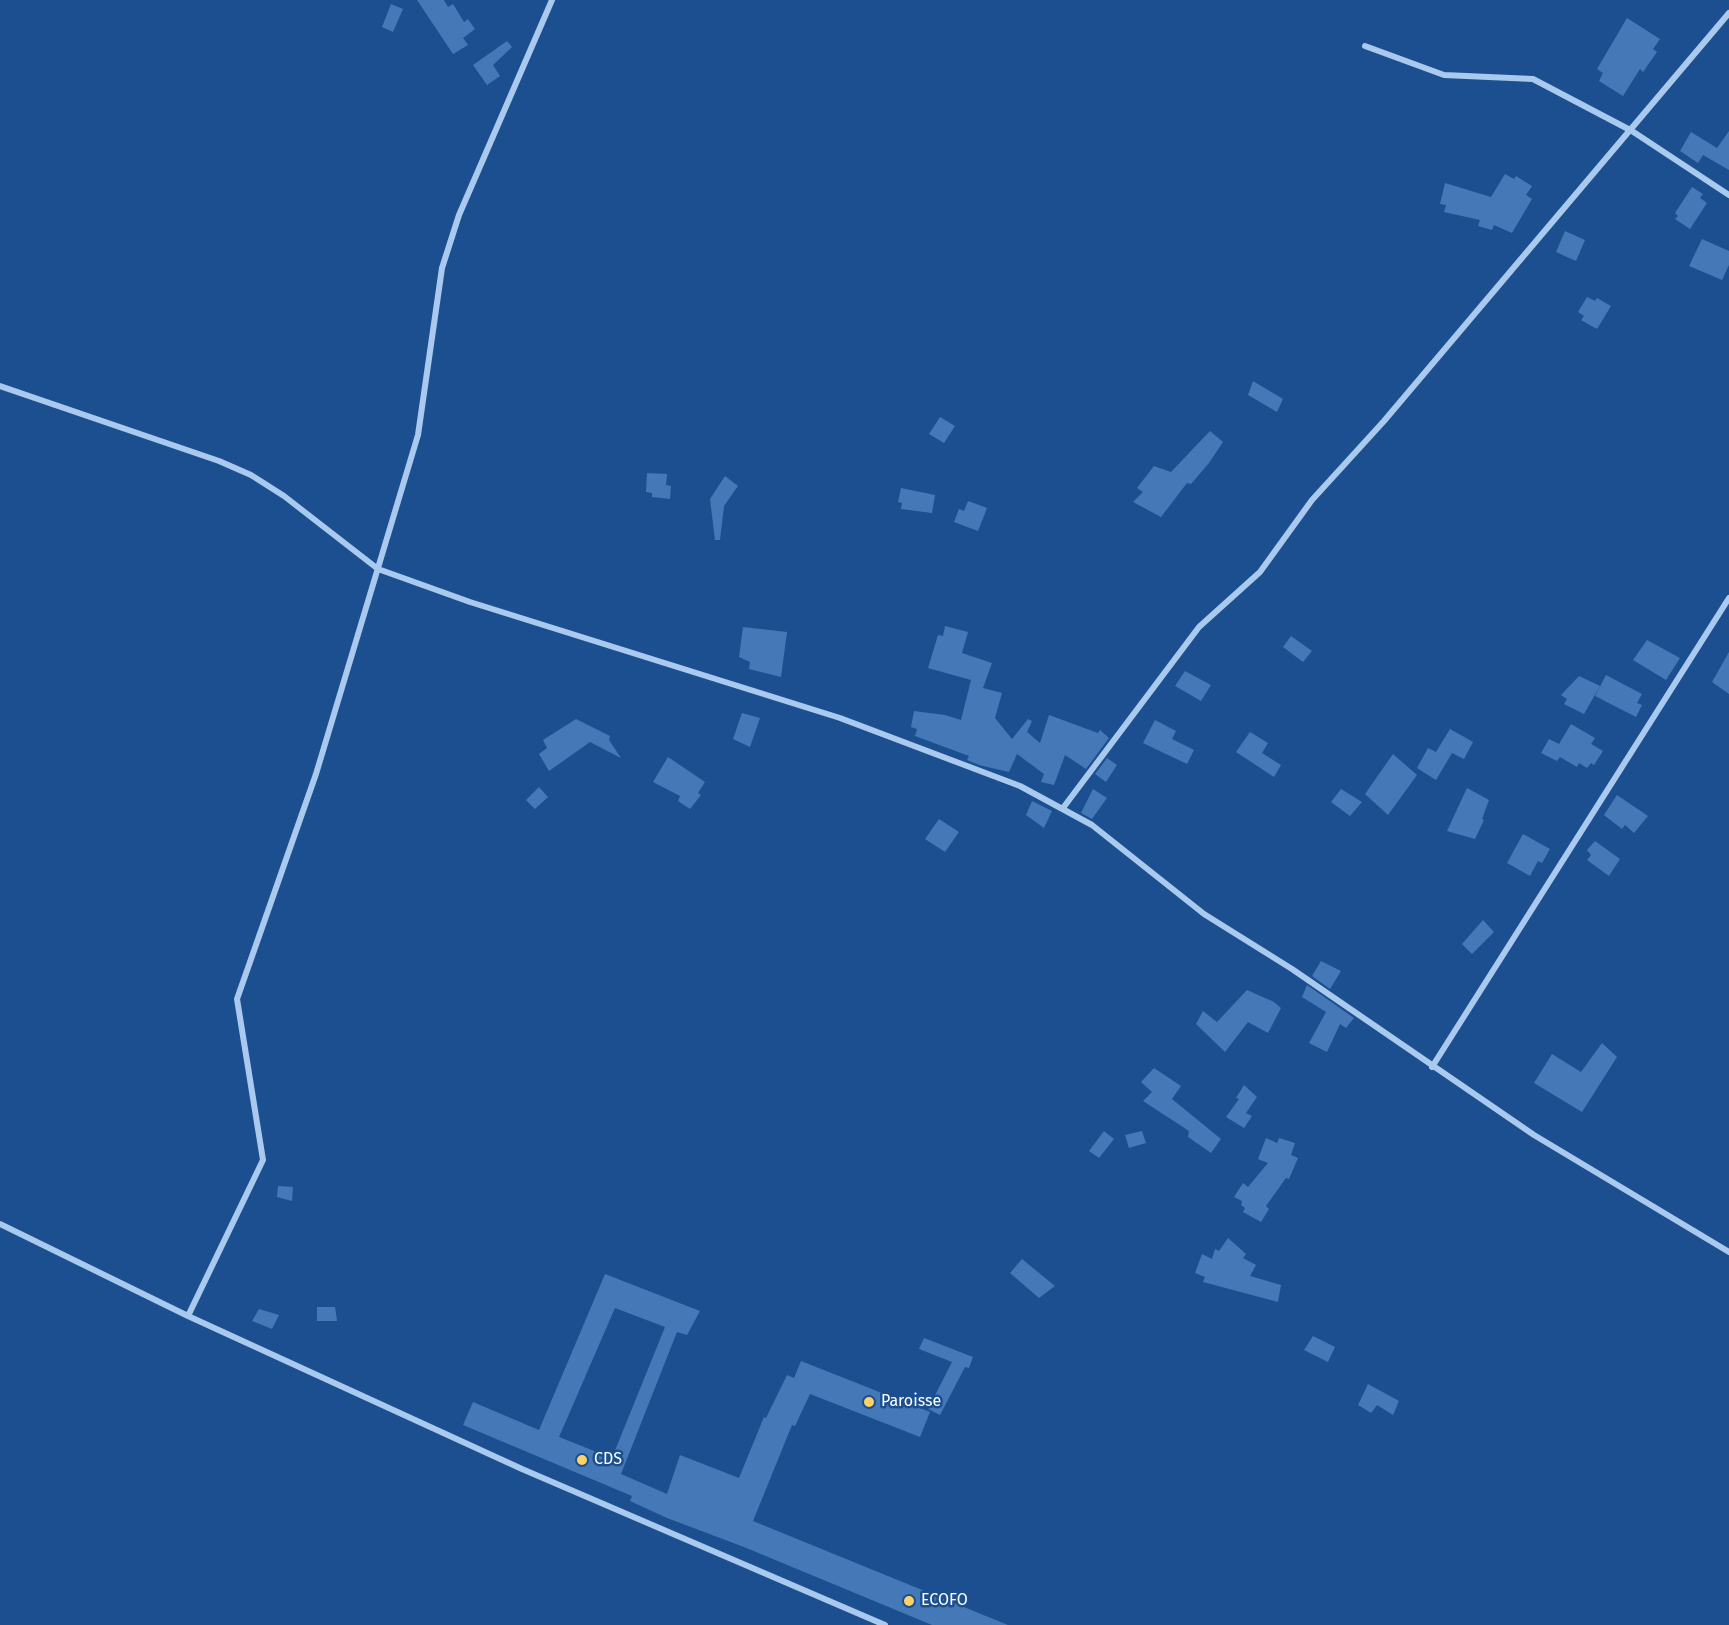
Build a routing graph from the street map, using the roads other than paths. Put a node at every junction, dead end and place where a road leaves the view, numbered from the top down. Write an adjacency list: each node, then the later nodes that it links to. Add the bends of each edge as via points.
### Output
1 (552, 0): 7 (street, via 459,215 442,268 418,435)
2 (1729, 13): 4 (street)
3 (1365, 46): 4 (street, via 1444,75 1533,79)
4 (1632, 131): 5 (street); 9 (street, via 1312,500 1260,572 1198,627)
5 (1729, 195)
6 (0, 386): 7 (street, via 251,475)
7 (378, 569): 9 (street, via 470,602 840,718 946,756); 13 (street, via 316,774 237,999 263,1160)
8 (1729, 598): 10 (street)
9 (1064, 808): 10 (street, via 1092,825 1204,914 1292,969)
10 (1432, 1067): 12 (street, via 1534,1135)
11 (0, 1224): 13 (street)
12 (1729, 1252)
13 (188, 1316): 14 (street, via 522,1469)
14 (885, 1625)

